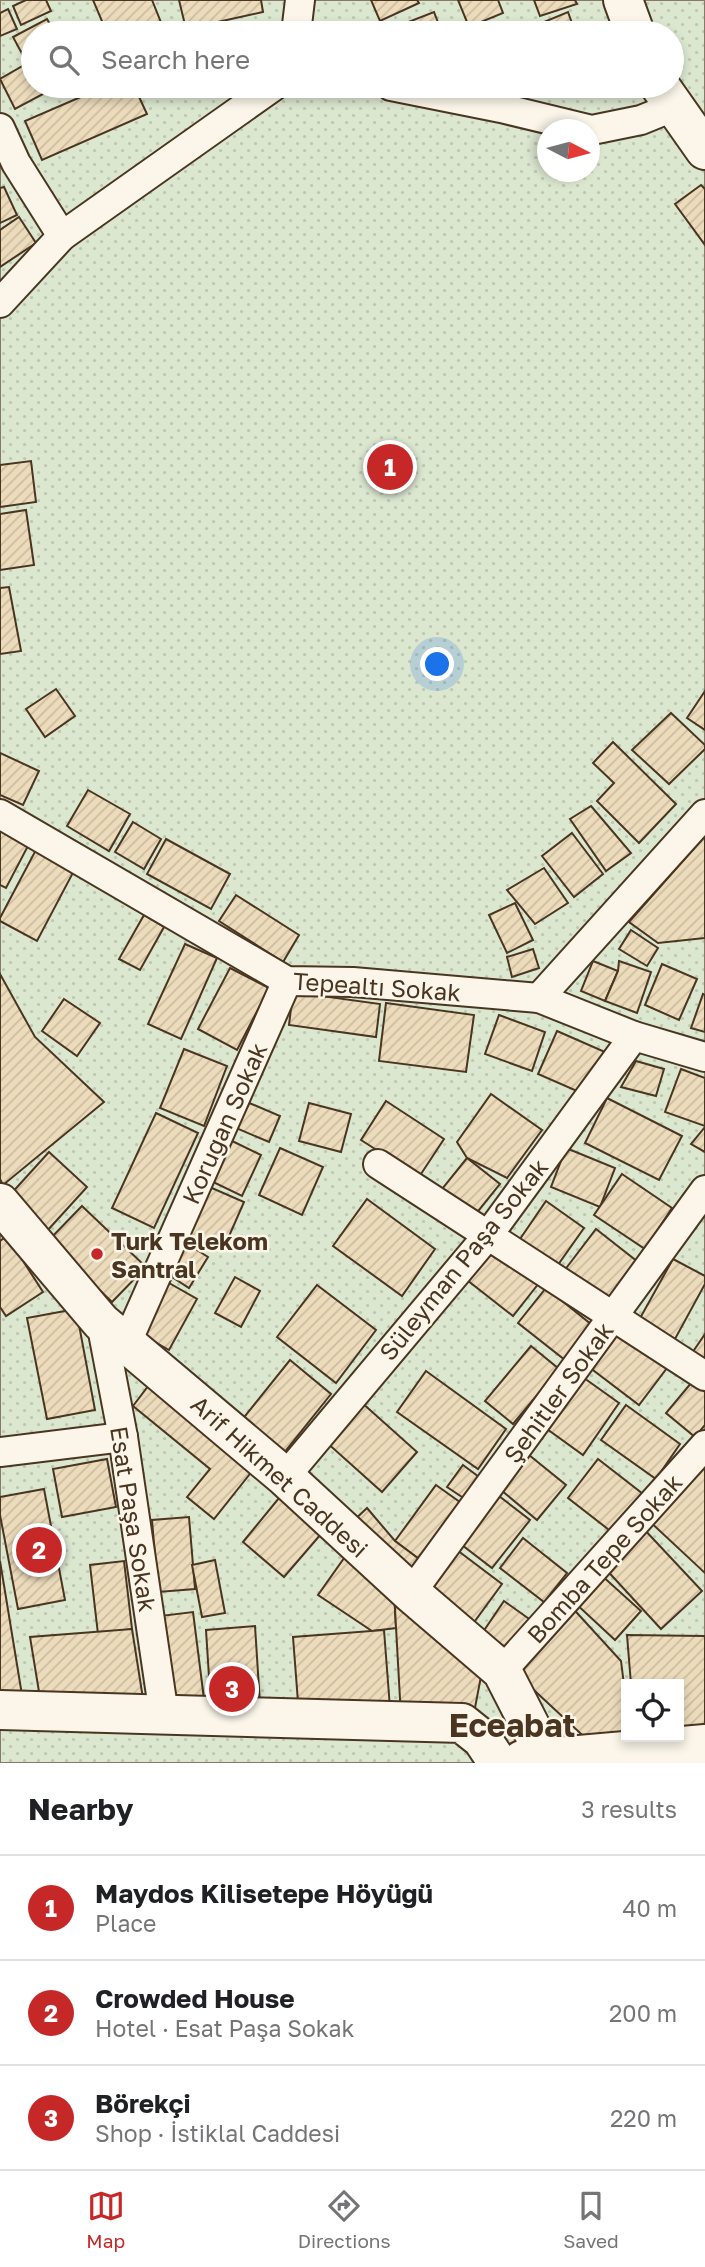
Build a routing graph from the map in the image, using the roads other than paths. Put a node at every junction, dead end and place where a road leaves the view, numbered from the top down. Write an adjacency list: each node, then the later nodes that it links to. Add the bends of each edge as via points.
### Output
1 (300, 0): 3 (street)
2 (623, 0): 4 (street)
3 (297, 21)
4 (631, 21)
5 (257, 98): 12 (street)
6 (450, 98): 7 (street, via 592,130 641,120)
7 (664, 98)
8 (667, 98): 10 (street)
9 (0, 128): 11 (street)
10 (705, 150)
11 (8, 166): 12 (street)
12 (62, 236): 13 (street)
13 (0, 303)
14 (0, 814): 16 (street, Tepealtı Sokak)
15 (705, 814): 17 (street)
16 (286, 981): 17 (street, Tepealtı Sokak); 25 (street, Korugan Sokak)
17 (539, 998): 18 (street, Tepealtı Sokak)
18 (634, 1036): 19 (street, Tepealtı Sokak); 23 (street, Süleyman Paşa Sokak)
19 (705, 1057)
20 (377, 1164): 23 (street)
21 (705, 1190): 24 (street, Şehitler Sokak)
22 (0, 1203): 25 (street, Arif Hikmet Caddesi)
23 (489, 1234): 24 (street); 30 (street, Süleyman Paşa Sokak)
24 (613, 1316): 26 (street); 31 (street, Şehitler Sokak)
25 (114, 1332): 27 (street, Esat Paşa Sokak); 30 (street, Arif Hikmet Caddesi)
26 (705, 1376)
27 (122, 1437): 29 (street); 34 (street, Esat Paşa Sokak)
28 (705, 1445): 32 (street, Bomba Tepe Sokak)
29 (0, 1452)
30 (285, 1477): 31 (street, Arif Hikmet Caddesi)
31 (411, 1593): 32 (street, Arif Hikmet Caddesi)
32 (502, 1671): 36 (street, Arif Hikmet Caddesi)
33 (0, 1710): 34 (street)
34 (164, 1715): 37 (street, via 462,1723 482,1739)
35 (705, 1744): 36 (street)
36 (546, 1758): 37 (street)
37 (498, 1763)

